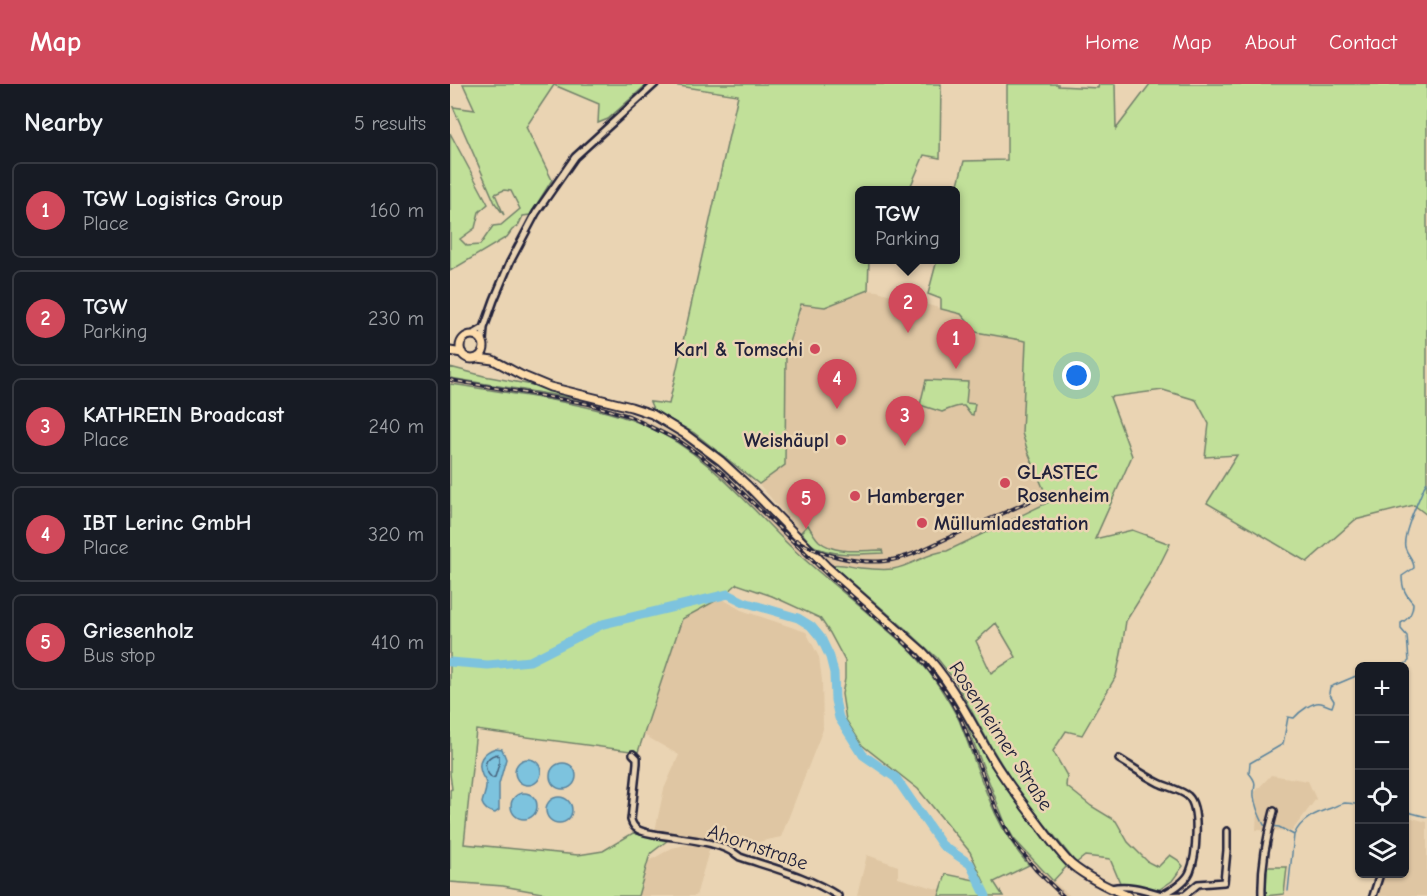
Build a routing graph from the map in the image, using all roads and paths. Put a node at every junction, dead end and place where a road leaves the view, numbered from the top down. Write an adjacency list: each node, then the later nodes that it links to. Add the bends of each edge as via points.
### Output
1 (655, 84): 2 (street, via 575,157 562,174 524,234)
2 (484, 328): 3 (street); 5 (street)
3 (472, 335): 4 (main road); 5 (main road)
4 (461, 344): 6 (main road); 7 (main road)
5 (484, 345): 8 (main road); 9 (main road, Rosenheimer Straße)
6 (450, 351): 7 (main road)
7 (462, 353): 8 (main road, via 469,359)
8 (478, 358): 9 (main road, Rosenheimer Straße)
9 (493, 360): 15 (main road, Rosenheimer Straße, via 550,387 652,414 721,461 826,566 934,663 996,766 1047,836 1072,865)
10 (633, 754): 16 (street, Ahornstraße, via 638,763 631,820 635,828 732,850 740,857 799,877)
11 (1119, 759): 18 (street, via 1188,796 1193,807 1194,853 1189,873)
12 (1274, 811): 19 (street, via 1264,857)
13 (1227, 831): 18 (street, via 1224,882 1198,884 1185,895)
14 (1378, 878): 20 (street)
15 (1111, 888): 17 (main road, Rosenheimer Straße); 18 (street, via 1130,886)
16 (838, 896)
17 (1128, 896)
18 (1162, 896)
19 (1262, 896)
20 (1373, 896)

